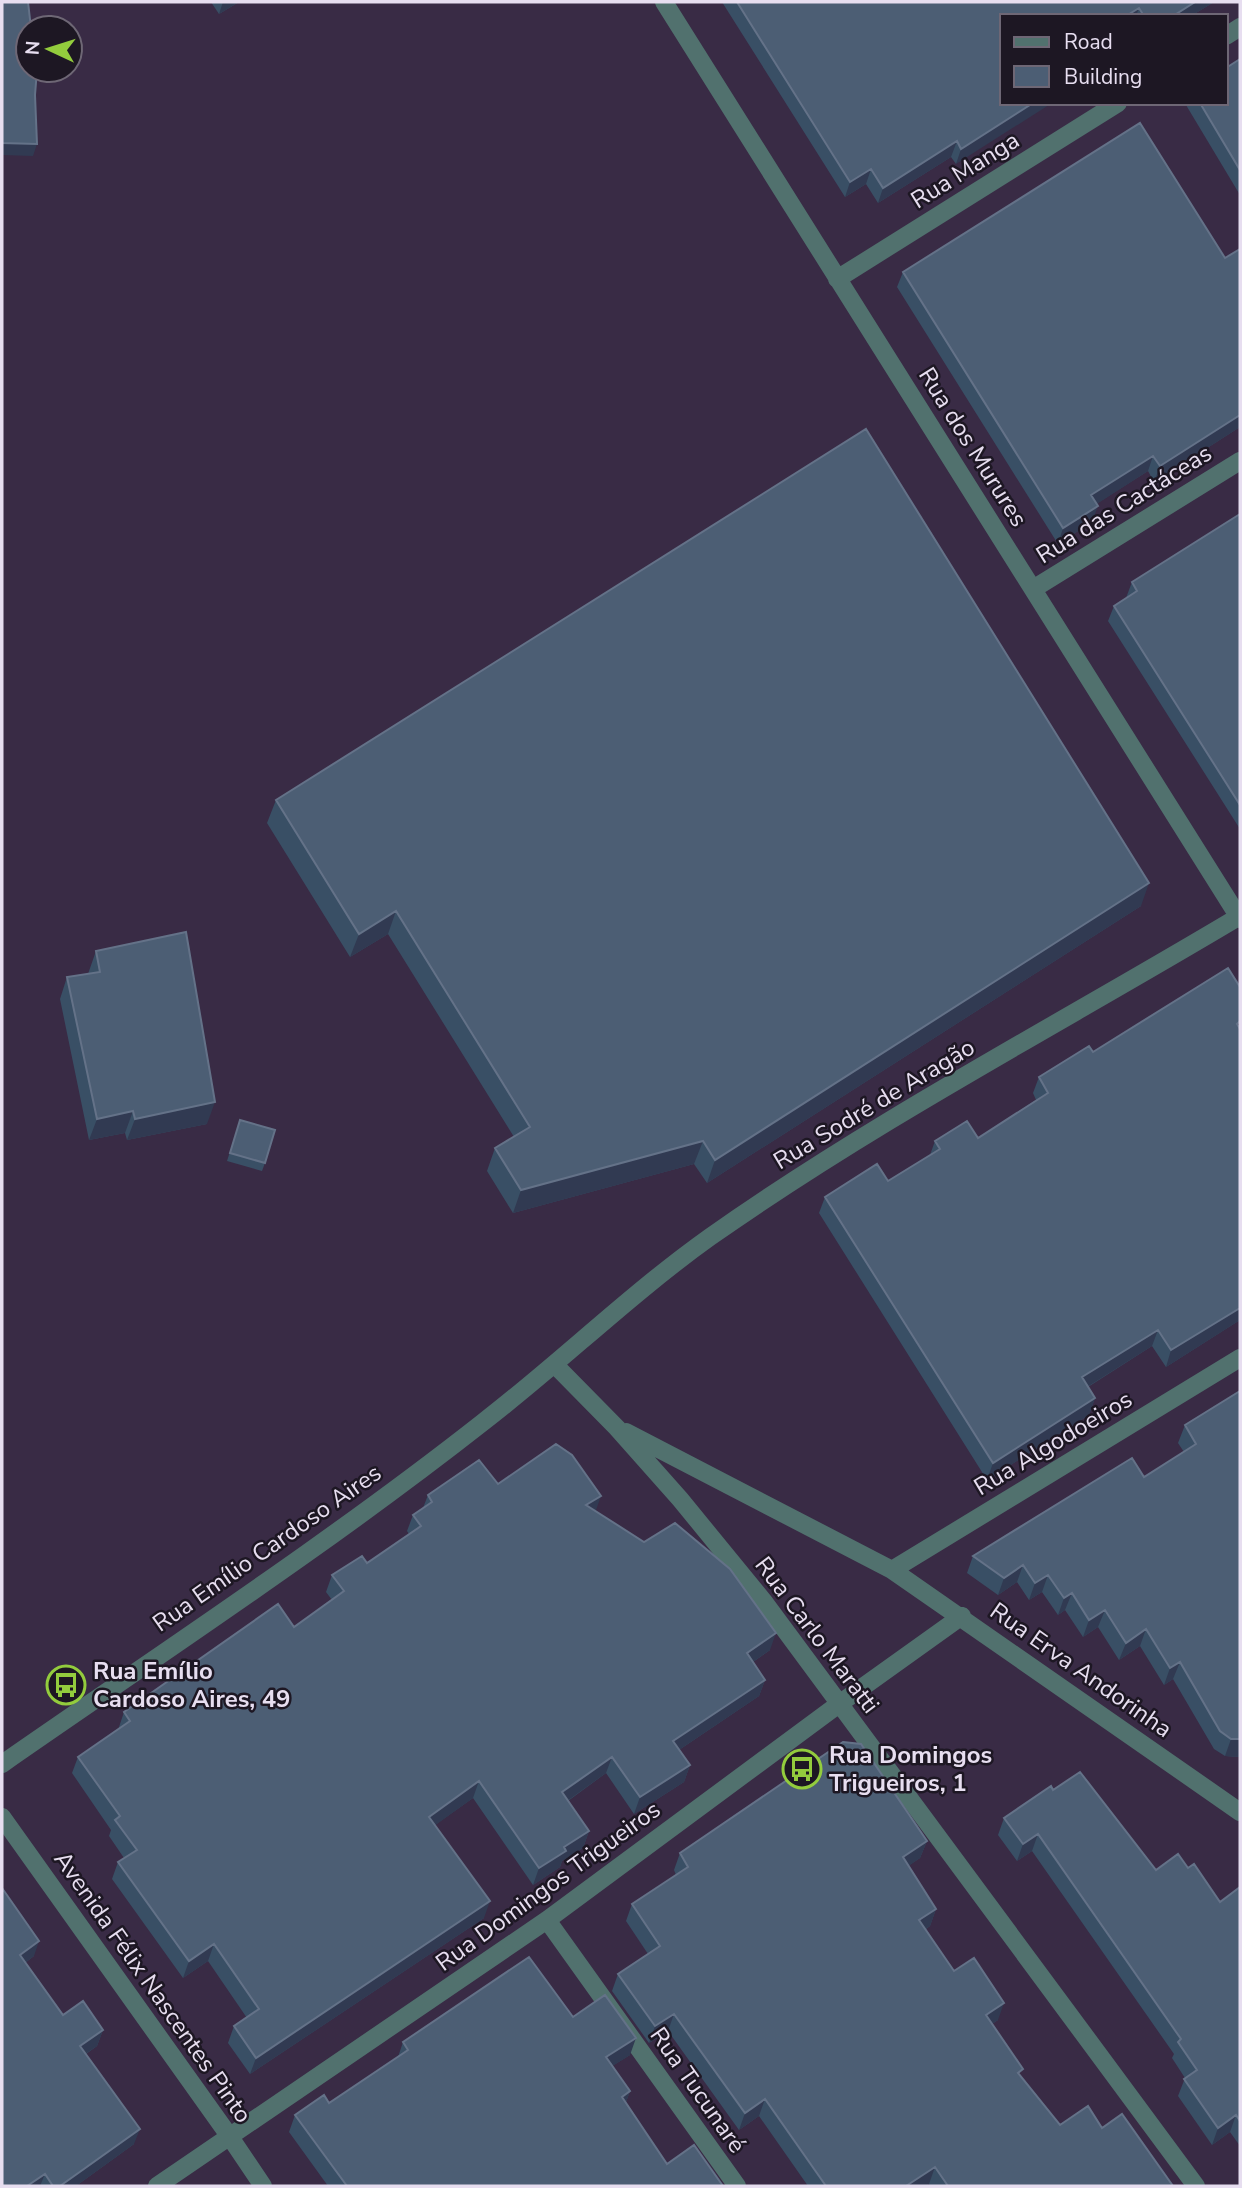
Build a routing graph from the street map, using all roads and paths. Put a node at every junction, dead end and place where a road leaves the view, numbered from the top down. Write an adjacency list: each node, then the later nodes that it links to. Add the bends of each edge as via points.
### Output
1 (664, 2): 3 (street, Rua dos Murures)
2 (1115, 105): 3 (street, Rua Manga)
3 (837, 279): 5 (street, Rua dos Murures)
4 (1240, 461): 5 (street, Rua das Cactáceas)
5 (1033, 589): 6 (street, Rua dos Murures)
6 (1240, 917): 8 (street, Rua Sodré de Aragão, via 825,1159 687,1254)
7 (1240, 1357): 10 (street, Rua Algodoeiros)
8 (555, 1365): 9 (street, Rua Carlo Maratti); 13 (street, Rua Emílio Cardoso Aires, via 355,1518)
9 (617, 1428): 10 (street); 12 (street, Rua Carlo Maratti, via 765,1603)
10 (892, 1570): 11 (street, Rua Erva Andorinha)
11 (962, 1616): 12 (street, Rua Domingos Trigueiros); 14 (street, Rua Erva Andorinha)
12 (839, 1704): 16 (street, Rua Domingos Trigueiros); 21 (street, Rua Carlo Maratti)
13 (2, 1764)
14 (1239, 1810)
15 (2, 1817): 17 (street, Avenida Félix Nascentes Pinto)
16 (547, 1920): 17 (street, Rua Domingos Trigueiros); 20 (street, Rua Tucunaré)
17 (230, 2137): 18 (street, Rua Domingos Trigueiros); 19 (street, Avenida Félix Nascentes Pinto)
18 (157, 2186)
19 (263, 2186)
20 (737, 2186)
21 (1196, 2186)

